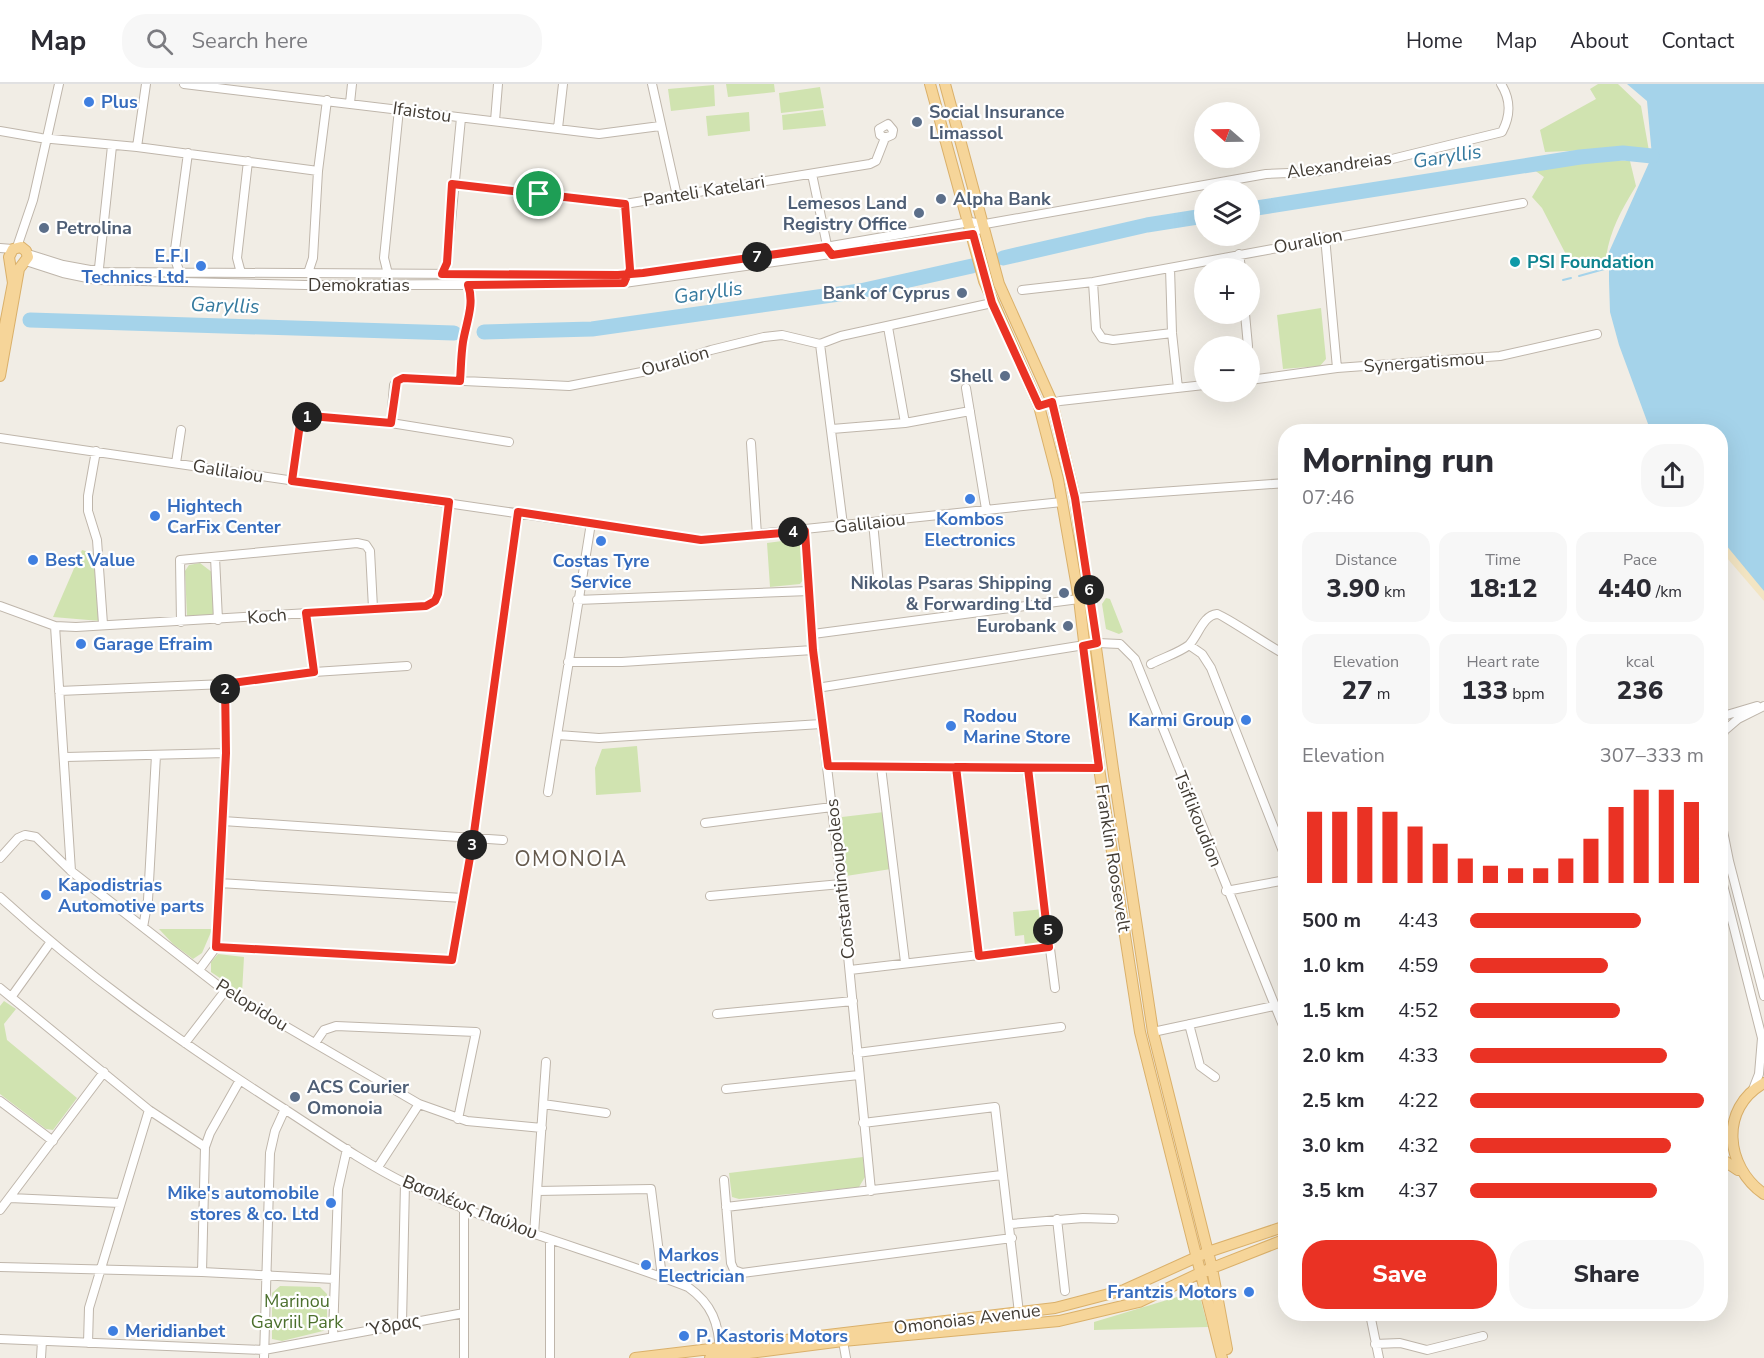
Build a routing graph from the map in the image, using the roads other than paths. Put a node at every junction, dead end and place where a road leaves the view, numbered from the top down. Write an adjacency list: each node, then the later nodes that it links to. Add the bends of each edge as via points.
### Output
1 (59, 84): 20 (street)
2 (146, 84): 22 (street)
3 (184, 84): 11 (street, Ifaistou)
4 (352, 84): 12 (street)
5 (498, 84): 15 (street)
6 (563, 84): 17 (street)
7 (651, 84): 16 (street)
8 (930, 84): 31 (main road, Franklin Roosevelt)
9 (945, 84): 32 (main road, Franklin Roosevelt)
10 (1501, 84): 32 (street, Alexandreias, via 1508,95 1509,111 1498,134 1392,159 1314,172 1266,174)
11 (327, 100): 12 (street, Ifaistou); 25 (street)
12 (350, 103): 13 (street, Ifaistou)
13 (399, 109): 14 (street, Ifaistou); 47 (street, via 384,258)
14 (461, 118): 15 (street, Ifaistou); 27 (street)
15 (495, 120): 17 (street, Ifaistou)
16 (660, 126): 17 (street, Ifaistou, via 607,134); 28 (street)
17 (558, 128)
18 (0, 131): 20 (street)
19 (885, 138): 26 (street, Panteli Katelari, via 874,163)
20 (48, 139): 21 (street); 40 (street)
21 (112, 146): 22 (street); 43 (street, via 99,268)
22 (138, 147): 23 (street)
23 (188, 153): 24 (street); 44 (street, via 174,257)
24 (248, 161): 25 (street); 45 (street, via 237,258)
25 (318, 171): 46 (street, via 313,258)
26 (812, 174): 28 (street, Panteli Katelari); 35 (street)
27 (452, 184): 30 (street, Panteli Katelari); 48 (street, via 447,263)
28 (677, 196): 30 (street, Panteli Katelari)
29 (1523, 203): 34 (street, Ouralion)
30 (625, 204): 49 (street)
31 (970, 222): 32 (street, Demokratias); 33 (main road, Franklin Roosevelt); 35 (street, Demokratias)
32 (984, 224): 33 (street); 67 (main road, Franklin Roosevelt, via 999,284)
33 (973, 234): 38 (street, Demokratias); 53 (main road, Franklin Roosevelt)
34 (1325, 237): 37 (street, Ouralion); 60 (street)
35 (826, 247): 38 (street); 49 (street, Demokratias)
36 (0, 248): 40 (street)
37 (1239, 254): 41 (street); 42 (street, Ouralion)
38 (832, 255): 49 (street, Demokratias)
39 (0, 256): 40 (street)
40 (19, 256): 43 (street, Demokratias); 51 (street, Demokratias, via 63,273 97,280); 54 (main road)
41 (1240, 258)
42 (1170, 268): 50 (street, Ouralion); 56 (street)
43 (92, 271): 44 (street, Demokratias)
44 (180, 273): 45 (street, Demokratias)
45 (241, 273): 46 (street, Demokratias)
46 (308, 273): 47 (street, Demokratias)
47 (388, 274): 48 (street, Demokratias)
48 (442, 274): 49 (street, Demokratias)
49 (626, 279): 51 (street, Demokratias)
50 (1093, 282): 52 (street, Ouralion); 56 (street, via 1096,329 1102,338)
51 (468, 285): 63 (street, via 469,317)
52 (1022, 290)
53 (992, 303): 55 (street, Ouralion); 68 (main road, Franklin Roosevelt)
54 (8, 321): 59 (main road); 61 (main road)
55 (888, 327): 58 (street, Ouralion); 71 (street)
56 (1172, 333): 66 (street)
57 (1597, 334): 60 (street, Synergatismou, via 1500,356)
58 (820, 344): 63 (street, Ouralion, via 782,335 764,337 647,371 569,386); 72 (street)
59 (0, 351)
60 (1337, 368): 62 (street, Synergatismou)
61 (0, 376)
62 (1260, 379)
63 (460, 381): 70 (street, Ouralion, via 397,381)
64 (1194, 386): 66 (street)
65 (966, 388): 69 (street)
66 (1178, 388): 67 (street)
67 (1052, 402): 68 (street); 81 (main road, Franklin Roosevelt)
68 (1039, 406): 83 (main road, Franklin Roosevelt)
69 (970, 411): 71 (street); 84 (street)
70 (391, 423): 75 (street); 79 (street, via 304,418)
71 (905, 423): 72 (street)
72 (832, 429): 88 (street)
73 (181, 430): 78 (street)
74 (0, 438): 77 (street, Galilaiou)
75 (509, 442)
76 (752, 443): 90 (street)
77 (96, 451): 78 (street, Galilaiou); 101 (street, via 88,511 98,540)
78 (176, 463): 79 (street, Galilaiou)
79 (292, 481): 82 (street, Galilaiou)
80 (1278, 484): 81 (street)
81 (1075, 498): 104 (main road, Franklin Roosevelt)
82 (449, 502): 85 (street, Galilaiou); 97 (street, Koch, via 435,601 426,606)
83 (1062, 502): 84 (street, Galilaiou); 94 (main road, Franklin Roosevelt)
84 (986, 509): 86 (street, Galilaiou)
85 (518, 512): 87 (street, Galilaiou); 134 (street)
86 (873, 522): 88 (street, Galilaiou); 92 (street)
87 (591, 523): 90 (street, Galilaiou, via 701,540); 95 (street)
88 (843, 525): 89 (street, Galilaiou)
89 (805, 531): 90 (street, Galilaiou); 93 (street, Constantinoupoleos)
90 (758, 535)
91 (215, 556): 97 (street, via 366,545 370,551); 99 (street); 100 (street, via 180,560)
92 (879, 586)
93 (809, 591): 95 (street); 103 (street, Constantinoupoleos)
94 (1079, 599): 103 (street); 106 (main road, Franklin Roosevelt)
95 (577, 600): 109 (street)
96 (0, 607): 102 (street, Koch)
97 (373, 608): 98 (street, Koch)
98 (306, 613): 99 (street, Koch); 112 (street)
99 (218, 620): 100 (street, Koch)
100 (181, 622): 101 (street, Koch)
101 (104, 624): 102 (street, Koch)
102 (55, 626): 115 (street)
103 (813, 634): 107 (street, Constantinoupoleos)
104 (1097, 643): 106 (street, Tsiflikoudion); 142 (street, Tsiflikoudion, via 1120,644 1135,659); 166 (main road, Franklin Roosevelt)
105 (1189, 645): 108 (street, via 1208,618 1217,614 1227,616); 110 (street); 133 (street, via 1202,654 1211,668)
106 (1083, 646): 114 (street, Tsiflikoudion); 128 (main road, Franklin Roosevelt)
107 (813, 650): 109 (street); 114 (street, Constantinoupoleos)
108 (1278, 651)
109 (567, 662): 120 (street)
110 (1151, 664)
111 (406, 666): 112 (street)
112 (314, 672): 113 (street)
113 (225, 684): 115 (street); 121 (street)
114 (817, 688): 118 (street, Constantinoupoleos)
115 (59, 692): 123 (street)
116 (1764, 706): 117 (street); 119 (street)
117 (1728, 714)
118 (821, 724): 120 (street, via 598,738); 124 (street, Constantinoupoleos)
119 (1728, 725)
120 (558, 735): 129 (street)
121 (226, 753): 122 (street); 131 (street)
122 (156, 754): 123 (street); 147 (street)
123 (66, 757): 138 (street)
124 (828, 766): 125 (street); 130 (street, Constantinoupoleos)
125 (881, 767): 126 (street); 152 (street)
126 (956, 767): 127 (street); 151 (street)
127 (1028, 768): 128 (street); 150 (street)
128 (1099, 768): 214 (main road, Franklin Roosevelt, via 1140,1032)
129 (548, 792)
130 (832, 807): 132 (street); 141 (street, Constantinoupoleos)
131 (223, 821): 134 (street); 140 (street)
132 (705, 823)
133 (1278, 839)
134 (473, 840): 135 (street); 145 (street)
135 (503, 840)
136 (1728, 856): 159 (street)
137 (0, 858): 138 (street, Pelopidou, via 18,838 36,837)
138 (71, 871): 147 (street, Pelopidou)
139 (1278, 881): 142 (street)
140 (219, 883): 145 (street); 149 (street)
141 (841, 884): 143 (street); 154 (street, Constantinoupoleos)
142 (1226, 891): 161 (street, Tsiflikoudion)
143 (710, 896)
144 (0, 897): 148 (street, Βασιλέως Παύλου)
145 (463, 898): 149 (street, via 452,960)
146 (1728, 904): 177 (street, via 1762,1038 1759,1074)
147 (143, 927): 153 (street, Pelopidou)
148 (50, 943): 158 (street); 168 (street, Βασιλέως Παύλου)
149 (216, 947): 153 (street)
150 (1049, 947): 151 (street); 155 (street)
151 (979, 956): 152 (street)
152 (905, 962): 154 (street)
153 (199, 970): 157 (street, Pelopidou)
154 (850, 970): 160 (street, Constantinoupoleos)
155 (1055, 988)
156 (1, 991): 158 (street)
157 (225, 991): 167 (street, Pelopidou); 168 (street)
158 (12, 996): 171 (street)
159 (1764, 996)
160 (853, 1001): 162 (street); 169 (street, Constantinoupoleos)
161 (1274, 1006): 163 (street, Tsiflikoudion); 164 (street)
162 (717, 1014)
163 (1278, 1015)
164 (1189, 1024): 166 (street); 173 (street, via 1200,1066)
165 (1061, 1027): 169 (street)
166 (1154, 1032): 214 (main road, Franklin Roosevelt)
167 (315, 1043): 179 (street, Pelopidou); 184 (street, via 324,1030 336,1026 476,1032)
168 (185, 1044): 174 (street, Βασιλέως Παύλου)
169 (857, 1053): 172 (street, Constantinoupoleos)
170 (546, 1062): 180 (street)
171 (104, 1072): 182 (street); 189 (street)
172 (859, 1075): 176 (street); 185 (street, Constantinoupoleos)
173 (1215, 1077)
174 (240, 1080): 181 (street, Βασιλέως Παύλου); 190 (street)
175 (1764, 1083): 177 (main road)
176 (726, 1089)
177 (1751, 1092): 186 (main road)
178 (1, 1102): 189 (street)
179 (419, 1104): 184 (street, Pelopidou); 193 (street)
180 (543, 1104): 183 (street); 188 (street)
181 (285, 1109): 191 (street, Βασιλέως Παύλου); 219 (street, via 270,1153)
182 (149, 1110): 190 (street); 202 (street)
183 (606, 1113)
184 (458, 1119): 188 (street, Pelopidou)
185 (863, 1123): 194 (street, via 995,1107); 199 (street, Constantinoupoleos)
186 (1733, 1123): 187 (main road); 195 (main road, via 1731,1142)
187 (1728, 1127)
188 (542, 1128): 198 (street)
189 (53, 1141): 201 (street)
190 (206, 1147): 218 (street)
191 (347, 1149): 193 (street, Βασιλέως Παύλου); 221 (street, via 338,1189)
192 (1728, 1162): 195 (main road)
193 (378, 1167): 197 (street, Βασιλέως Παύλου)
194 (1002, 1175): 199 (street); 208 (street)
195 (1744, 1177): 200 (main road)
196 (724, 1180): 203 (street)
197 (405, 1183): 204 (street, Βασιλέως Παύλου); 226 (street)
198 (537, 1191): 210 (street); 220 (street, via 651,1189)
199 (871, 1191): 203 (street)
200 (1764, 1194)
201 (10, 1198): 202 (street); 205 (street)
202 (120, 1203): 217 (street)
203 (726, 1207): 211 (street, via 731,1263 734,1270 742,1273)
204 (464, 1209): 210 (street, Βασιλέως Παύλου); 223 (street)
205 (0, 1210)
206 (1057, 1219): 207 (street); 208 (street); 222 (street)
207 (1114, 1219)
208 (1011, 1224): 211 (street)
209 (1278, 1229): 214 (main road, Omonoias Avenue)
210 (534, 1234): 212 (street, Βασιλέως Παύλου)
211 (1012, 1238): 224 (street)
212 (550, 1240): 220 (street, Βασιλέως Παύλου); 238 (street)
213 (1278, 1242): 216 (main road, Omonoias Avenue)
214 (1203, 1254): 216 (main road, Franklin Roosevelt); 224 (main road, Omonoias Avenue, via 1124,1290)
215 (0, 1266): 217 (street)
216 (1207, 1270): 231 (main road, Omonoias Avenue, via 1139,1302 1059,1321); 241 (main road, Franklin Roosevelt); 242 (main road, Franklin Roosevelt)
217 (101, 1271): 218 (street); 232 (street, via 90,1308)
218 (202, 1272): 219 (street)
219 (264, 1276): 221 (street); 234 (street)
220 (662, 1277): 235 (street, Βασιλέως Παύλου, via 705,1299 713,1313)
221 (334, 1279): 227 (street)
222 (1065, 1291)
223 (464, 1312): 226 (street, Ύδρας); 237 (street)
224 (1019, 1313): 235 (main road, Omonoias Avenue)
225 (1371, 1321): 233 (street)
226 (402, 1323): 227 (street, Ύδρας)
227 (333, 1335): 234 (street, Ύδρας)
228 (1484, 1336): 233 (street, via 1427,1350 1400,1342)
229 (0, 1339): 230 (street, Ύδρας)
230 (42, 1341): 232 (street, Ύδρας); 236 (street)
231 (843, 1341): 235 (main road, Omonoias Avenue); 240 (street)
232 (88, 1342): 234 (street, Ύδρας)
233 (1376, 1344): 243 (street)
234 (264, 1354)
235 (717, 1354): 239 (main road, Omonoias Avenue)
236 (41, 1358)
237 (464, 1358)
238 (550, 1358)
239 (635, 1358)
240 (846, 1358)
241 (1222, 1358)
242 (1229, 1358)
243 (1379, 1358)

